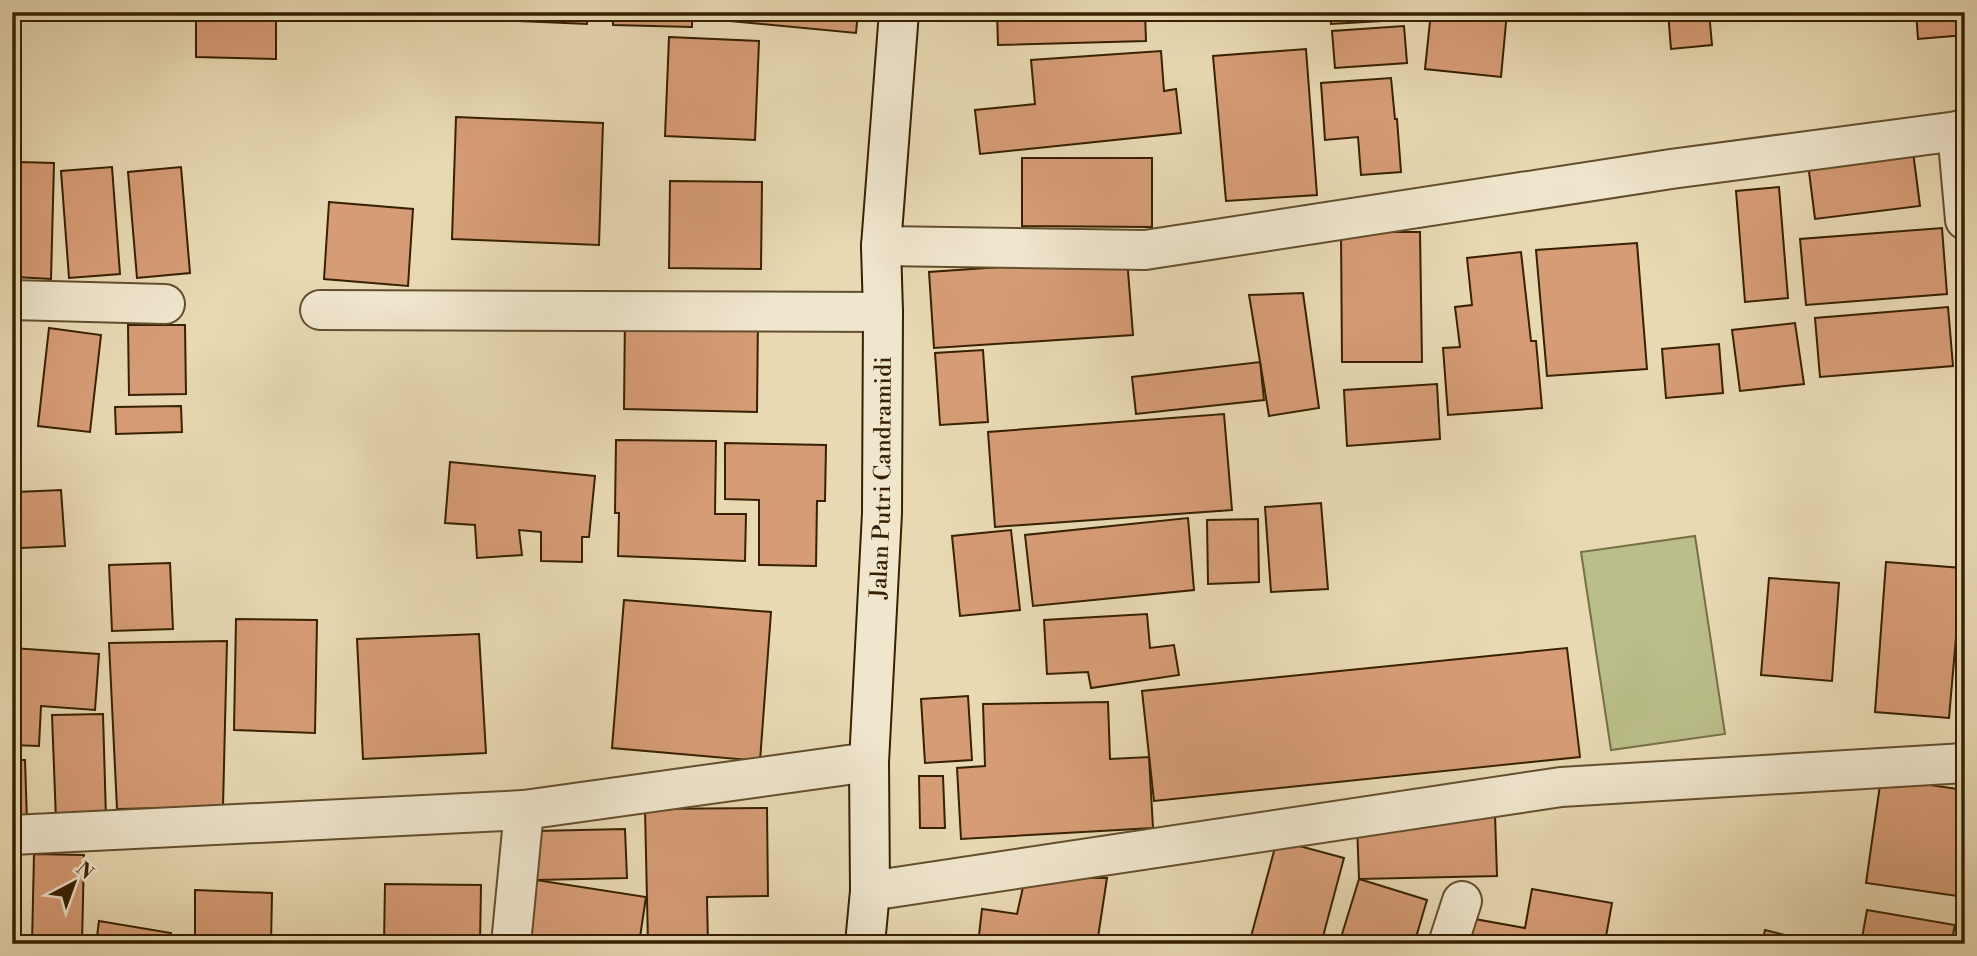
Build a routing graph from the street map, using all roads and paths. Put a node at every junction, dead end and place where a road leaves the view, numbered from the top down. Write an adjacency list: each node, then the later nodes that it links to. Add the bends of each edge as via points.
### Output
1 (899, 12): 4 (street, Jalan Putri Candramidi)
2 (1961, 130): 3 (street); 4 (street, via 1671,169 1146,250)
3 (1965, 220)
4 (881, 246): 8 (street, Jalan Putri Candramidi)
5 (12, 300): 6 (street)
6 (165, 304)
7 (320, 310): 8 (street)
8 (883, 312): 9 (street, Jalan Putri Candramidi, via 882,513)
9 (869, 762): 11 (street); 13 (street, Jalan Putri Candramidi)
10 (1965, 763): 13 (street, via 1560,787)
11 (524, 810): 12 (street); 15 (street)
12 (13, 839)
13 (870, 891): 16 (street, Jalan Putri Candramidi)
14 (1462, 901): 17 (street)
15 (511, 944)
16 (865, 944)
17 (1448, 944)

